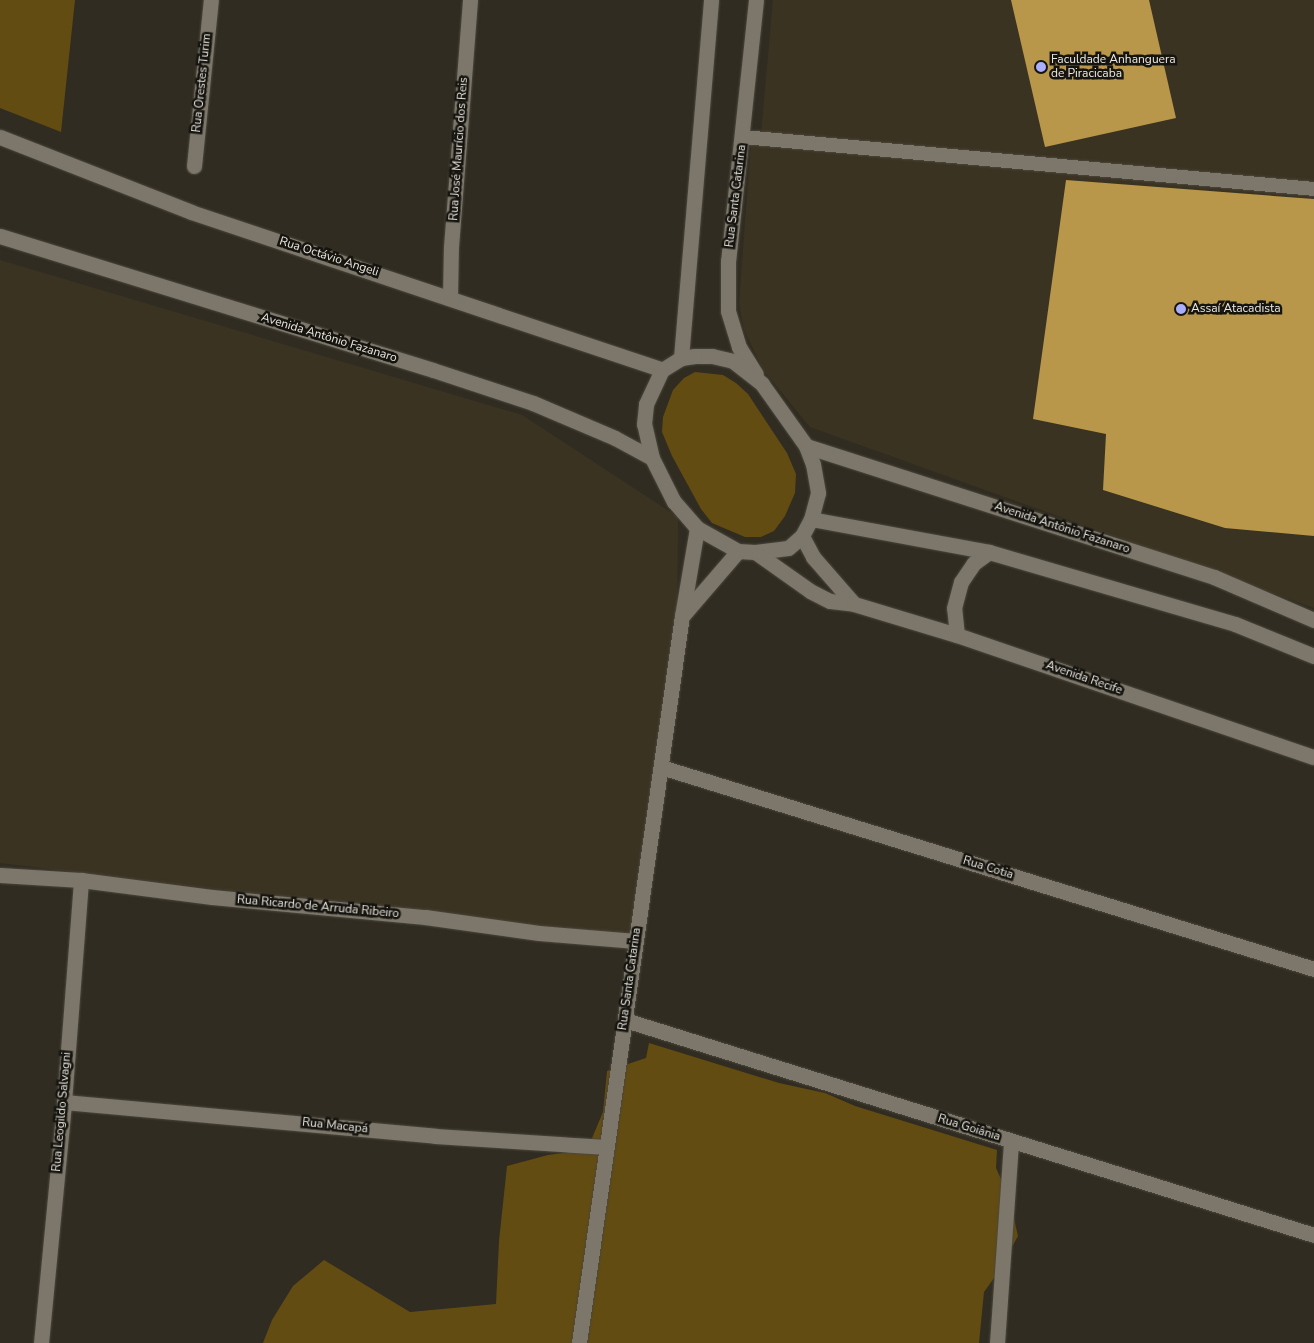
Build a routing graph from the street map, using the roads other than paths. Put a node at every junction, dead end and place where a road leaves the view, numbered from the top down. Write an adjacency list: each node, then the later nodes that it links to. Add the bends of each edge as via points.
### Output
1 (211, 0): 7 (street, Rua Orestes Turim)
2 (470, 0): 10 (street, Rua José Maurício dos Reis)
3 (712, 0): 11 (street)
4 (756, 0): 6 (street, Rua Santa Catarina)
5 (0, 137): 10 (street, Rua Octávio Angeli, via 192,212)
6 (743, 137): 8 (lane); 13 (street, Rua Santa Catarina, via 728,261 728,311 740,347)
7 (194, 166)
8 (1314, 189)
9 (0, 236): 15 (street, Avenida Antônio Fazanaro, via 533,403 615,438)
10 (450, 297): 12 (street, Rua Octávio Angeli)
11 (681, 358): 12 (street); 13 (street, via 712,356 733,361)
12 (662, 370): 15 (street, via 646,404 644,424)
13 (762, 384): 14 (street)
14 (806, 446): 16 (street, via 818,493); 24 (street, Avenida Antônio Fazanaro, via 1214,577)
15 (652, 458): 17 (street, via 674,502)
16 (812, 519): 18 (street); 21 (street)
17 (697, 528): 19 (street); 23 (street, Rua Santa Catarina)
18 (802, 536): 20 (street, via 788,548); 22 (street, via 813,557)
19 (738, 551): 20 (street); 23 (street)
20 (755, 552): 22 (street, Avenida Recife, via 810,591 830,601)
21 (989, 552): 25 (street, via 974,563 961,582 954,608); 26 (street, via 1235,624)
22 (854, 604): 25 (street, Avenida Recife)
23 (682, 616): 28 (street, Rua Santa Catarina)
24 (1314, 620)
25 (957, 635): 27 (street, Avenida Recife)
26 (1314, 656)
27 (1314, 757)
28 (661, 767): 31 (street, Rua Santa Catarina); 32 (street, Rua Cotia)
29 (0, 875): 30 (street, Rua Ricardo de Arruda Ribeiro)
30 (81, 880): 31 (street, Rua Ricardo de Arruda Ribeiro); 34 (street, Rua Leogildo Salvagni)
31 (636, 942): 33 (street, Rua Santa Catarina)
32 (1314, 969)
33 (624, 1020): 35 (street, Rua Goiânia); 36 (street, Rua Santa Catarina)
34 (64, 1102): 36 (street, Rua Macapá, via 435,1136); 38 (street, Rua Leogildo Salvagni)
35 (1011, 1141): 37 (street, Rua Goiânia); 40 (street)
36 (607, 1147): 39 (street, Rua Santa Catarina)
37 (1314, 1235)
38 (41, 1343)
39 (579, 1343)
40 (997, 1343)

